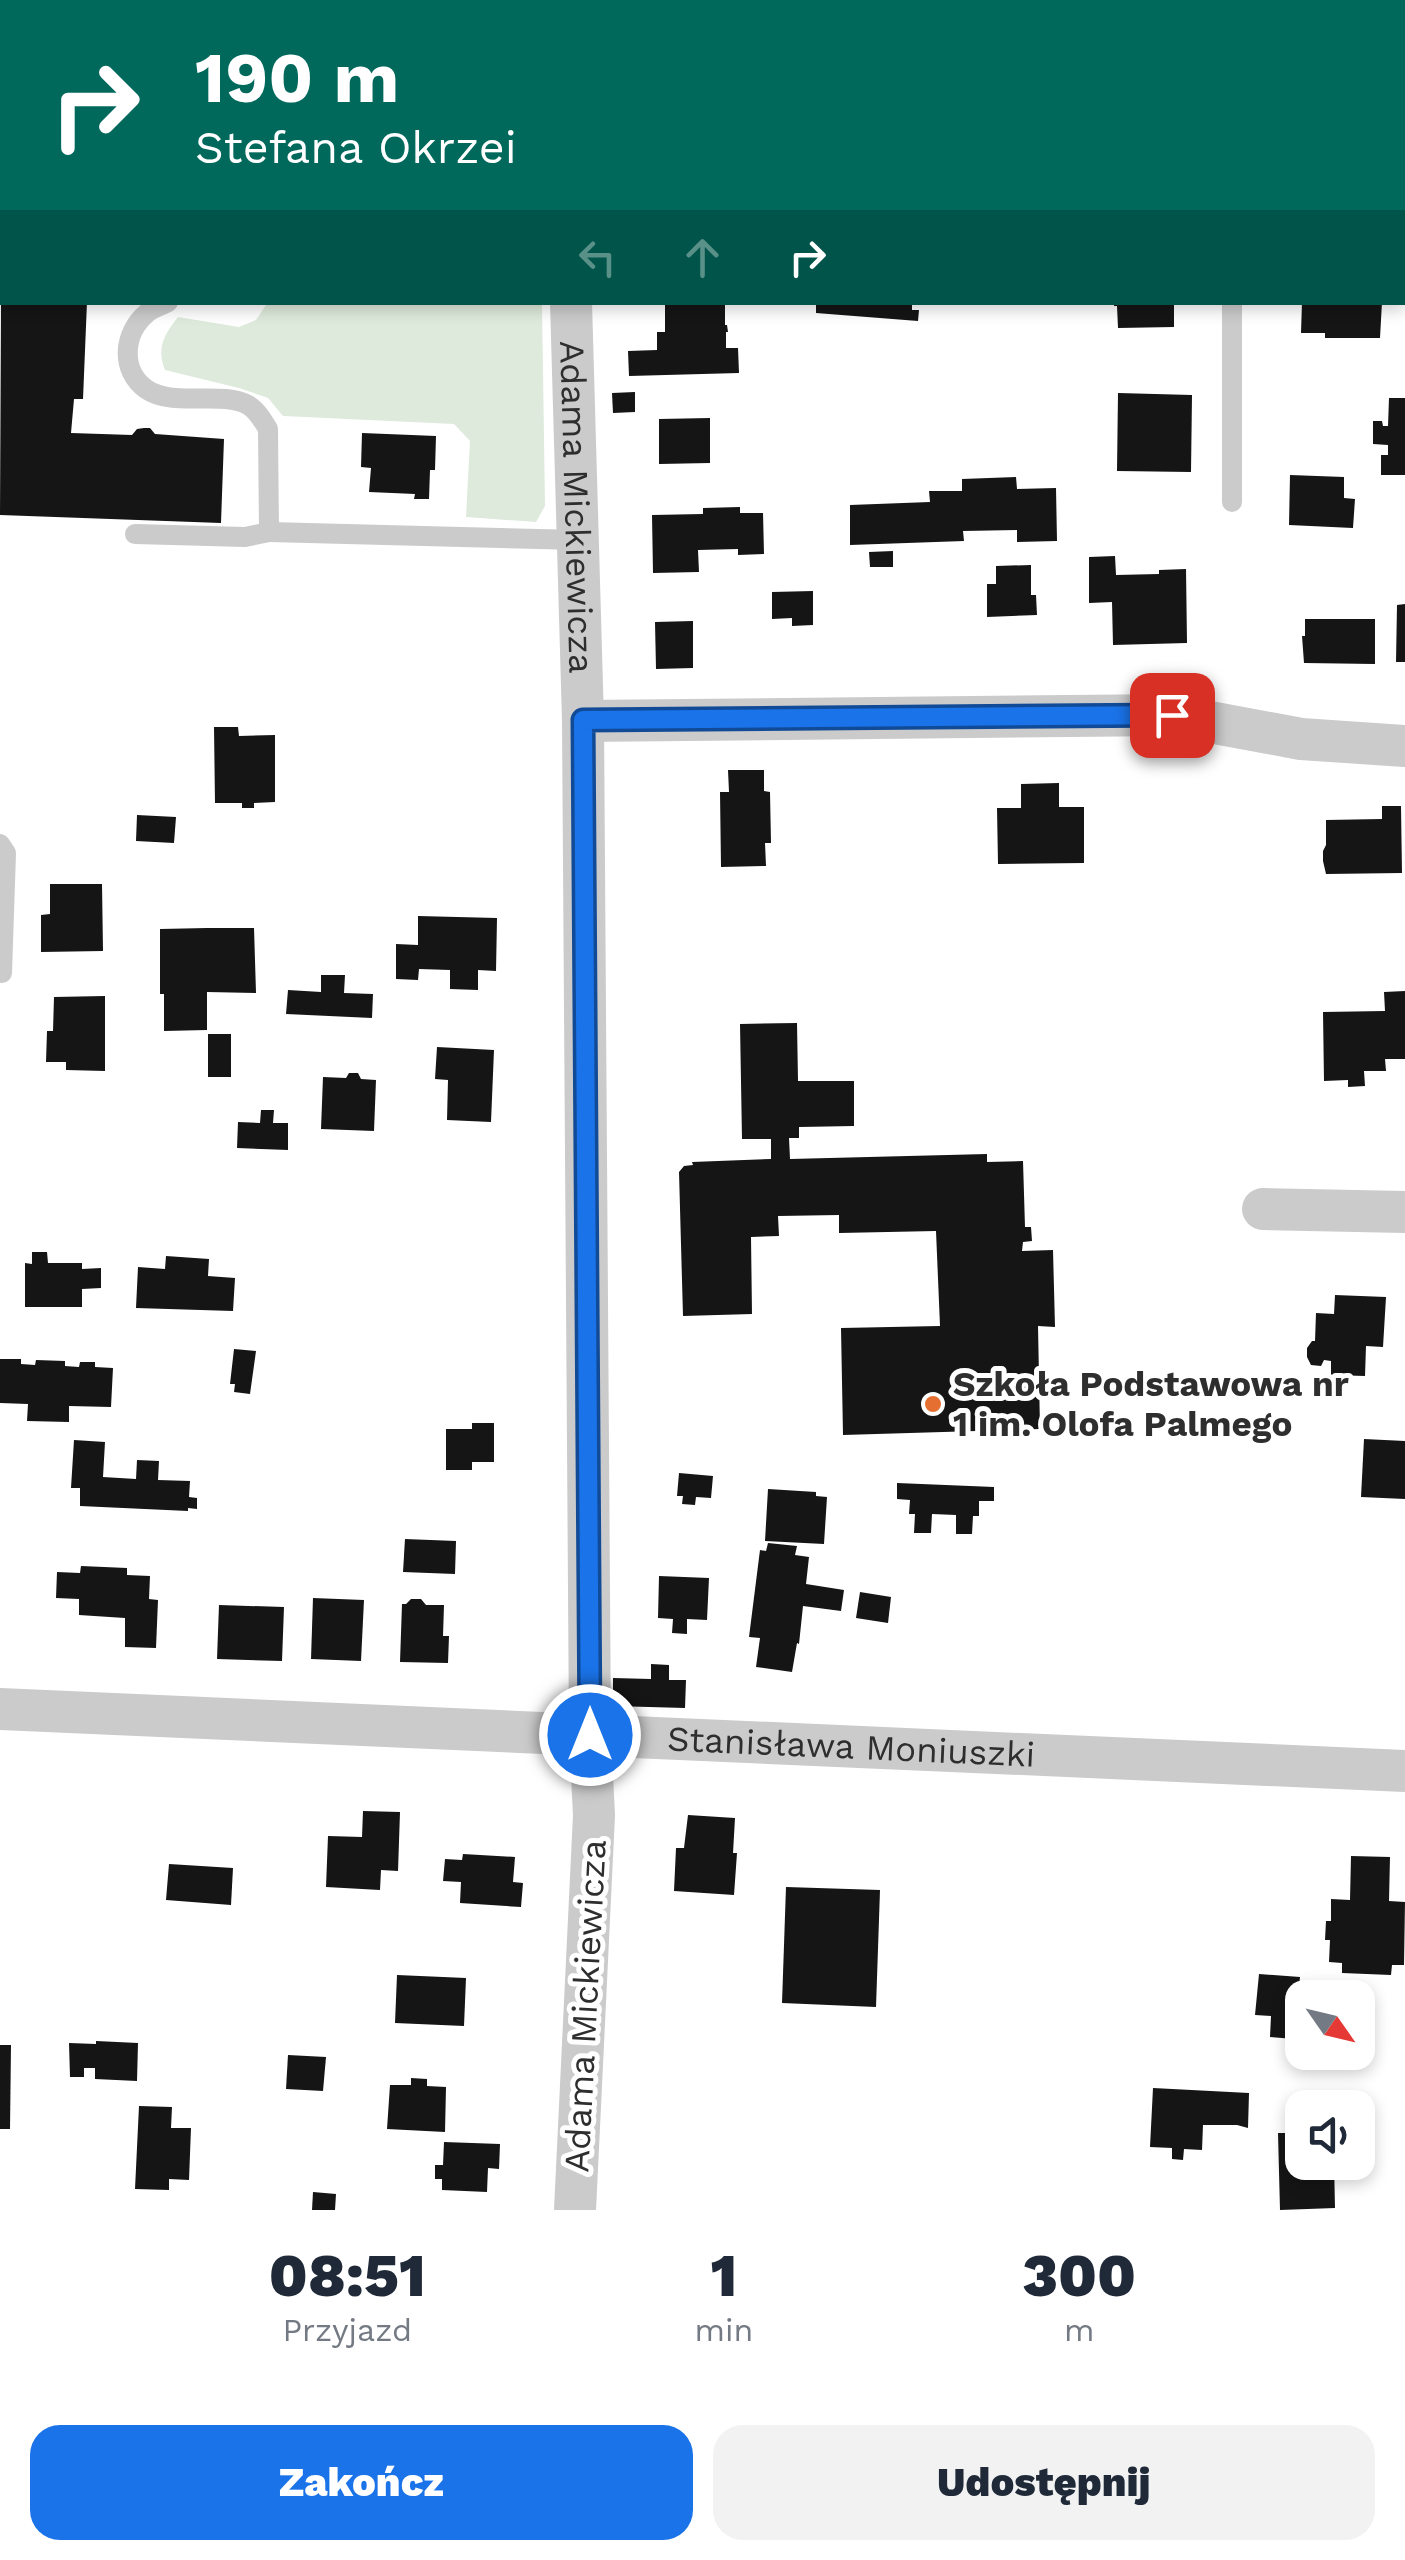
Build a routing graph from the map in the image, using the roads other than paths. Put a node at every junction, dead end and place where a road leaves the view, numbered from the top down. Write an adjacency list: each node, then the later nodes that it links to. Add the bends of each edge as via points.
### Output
1 (162, 305): 5 (lane, via 148,312 127,343 135,377 161,396 236,402 260,417 268,429)
2 (571, 305): 7 (street, Adama Mickiewicza)
3 (1232, 305): 4 (lane)
4 (1232, 502)
5 (269, 532): 6 (lane); 7 (lane)
6 (135, 534)
7 (579, 540): 8 (street, Adama Mickiewicza)
8 (583, 720): 9 (street, via 1172,715 1301,739); 15 (street, Adama Mickiewicza)
9 (1405, 746)
10 (0, 844): 11 (lane, via 6,853)
11 (2, 973)
12 (1263, 1209): 13 (street)
13 (1405, 1212)
14 (0, 1709): 15 (street, Stanisława Moniuszki)
15 (590, 1735): 16 (street, Stanisława Moniuszki); 17 (street, Adama Mickiewicza, via 594,1815)
16 (1405, 1770)
17 (575, 2210)

